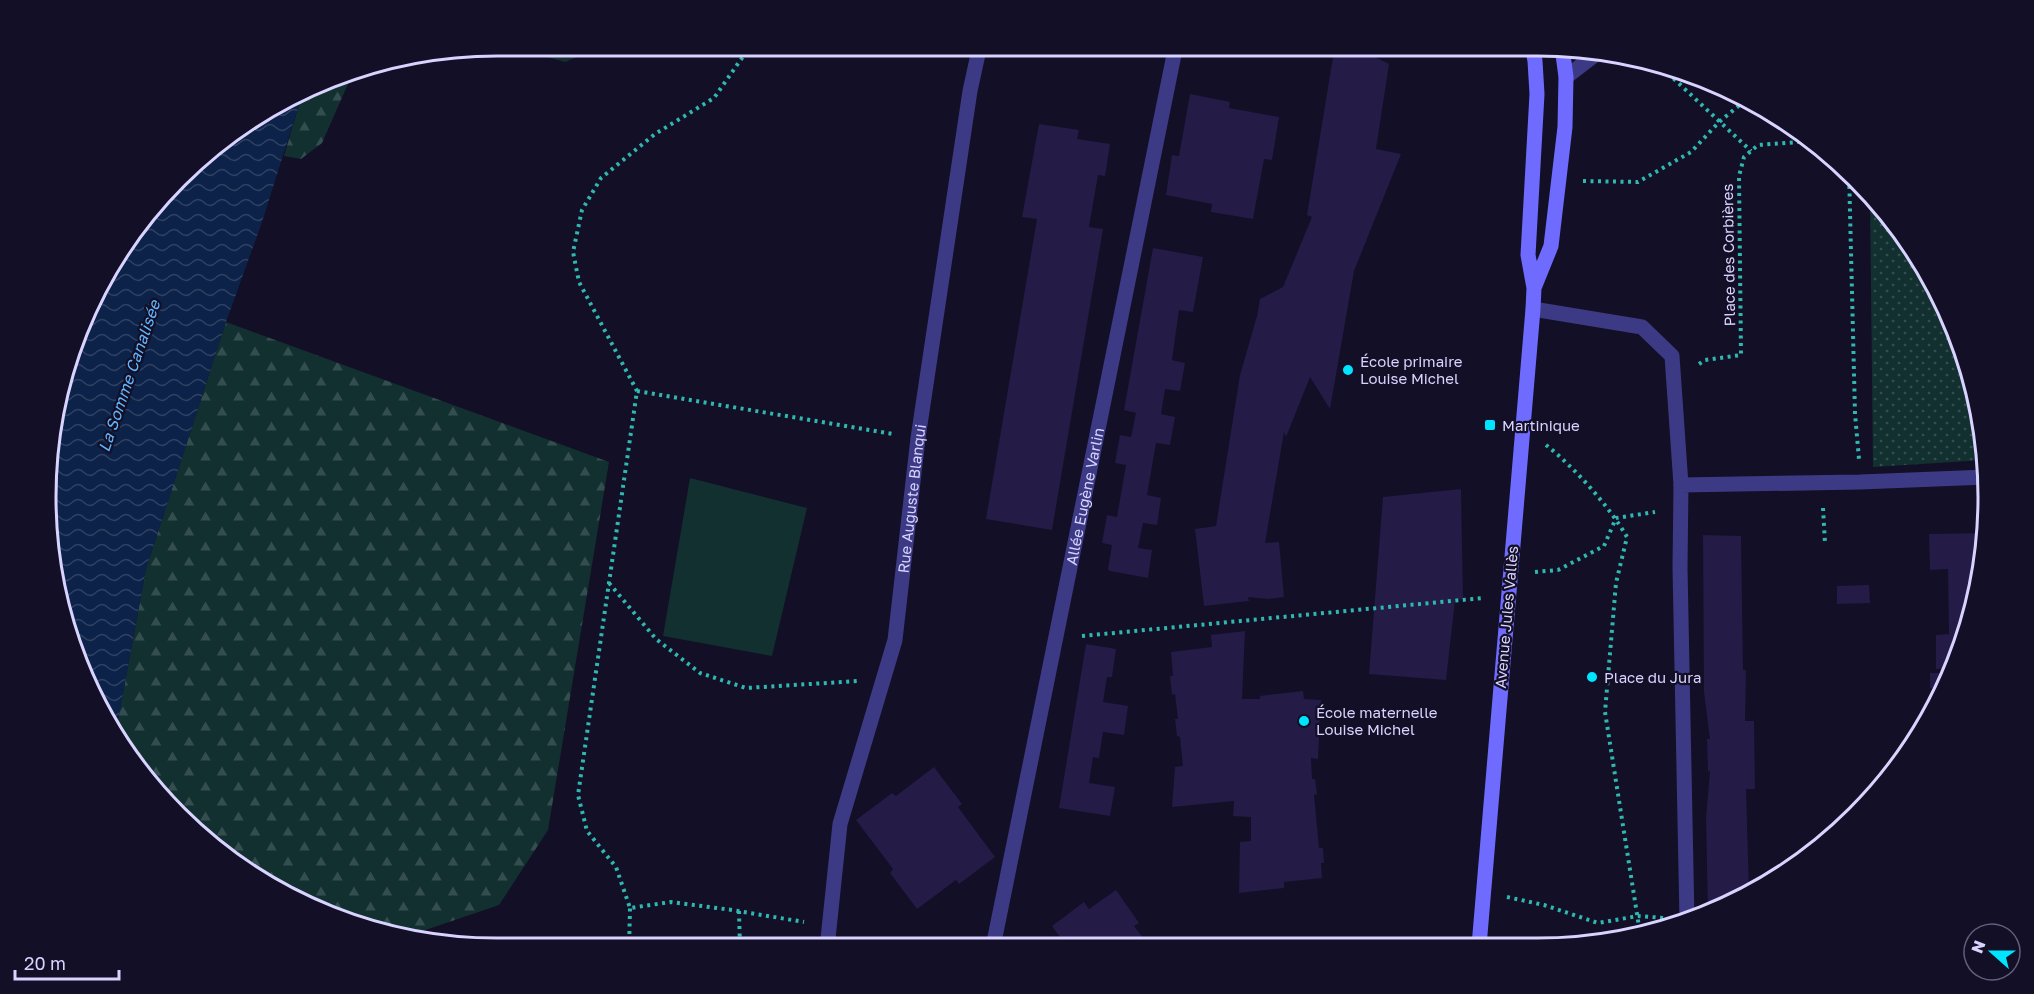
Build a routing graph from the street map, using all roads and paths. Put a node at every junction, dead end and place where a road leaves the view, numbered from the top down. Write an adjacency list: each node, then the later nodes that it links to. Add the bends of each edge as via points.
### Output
1 (743, 56): 18 (path, via 714,98 655,134 601,178 582,210 573,252 579,282)
2 (978, 56): 20 (street, Rue Auguste Blanqui)
3 (1174, 56): 31 (street, Allée Eugène Varlin)
4 (1534, 56): 15 (street, Avenue Jules Vallès, via 1537,94 1528,255)
5 (1563, 56): 7 (street, Avenue Jules Vallès)
6 (1590, 59): 7 (street)
7 (1566, 77): 13 (street, Avenue Jules Vallès)
8 (1672, 77): 10 (path)
9 (1740, 105): 10 (path)
10 (1719, 122): 12 (path); 13 (path, via 1691,152 1638,182)
11 (1799, 142): 12 (path, via 1758,145)
12 (1751, 151): 17 (path, Place des Corbières, via 1744,157 1738,176 1741,355 1706,360)
13 (1558, 181): 15 (street, Avenue Jules Vallès, via 1551,246)
14 (1849, 185): 22 (path)
15 (1534, 288): 16 (street, Avenue Jules Vallès)
16 (1533, 309): 17 (street, via 1642,327 1672,356); 19 (street, Avenue Jules Vallès)
17 (1675, 378): 23 (street)
18 (637, 391): 20 (path); 29 (path)
19 (1522, 425): 26 (path, via 1558,454); 28 (street, Avenue Jules Vallès)
20 (918, 438): 32 (street, Rue Auguste Blanqui, via 895,640)
21 (1978, 477): 22 (street)
22 (1860, 482): 23 (street)
23 (1681, 485): 25 (street)
24 (1823, 504): 27 (path)
25 (1682, 507): 26 (path); 36 (street)
26 (1616, 518): 28 (path, via 1604,546 1558,570); 37 (path, via 1627,537 1616,583 1605,712)
27 (1825, 543)
28 (1510, 575): 30 (street, Avenue Jules Vallès)
29 (609, 582): 32 (path, via 656,639 700,673 746,688); 34 (path, via 578,795 587,831 616,867)
30 (1508, 596): 31 (path); 33 (street, Avenue Jules Vallès)
31 (1056, 638): 44 (street, Allée Eugène Varlin)
32 (883, 678): 40 (street, Rue Auguste Blanqui, via 840,824)
33 (1483, 892): 37 (path, via 1545,905 1598,923); 45 (street, Avenue Jules Vallès)
34 (630, 908): 35 (path, via 671,902); 41 (path)
35 (739, 911): 40 (path); 42 (path)
36 (1687, 912)
37 (1638, 916): 38 (path); 39 (path)
38 (1667, 918)
39 (1639, 926)
40 (830, 927): 43 (street, Rue Auguste Blanqui)
41 (629, 938)
42 (740, 938)
43 (828, 938)
44 (995, 938)
45 (1480, 938)

